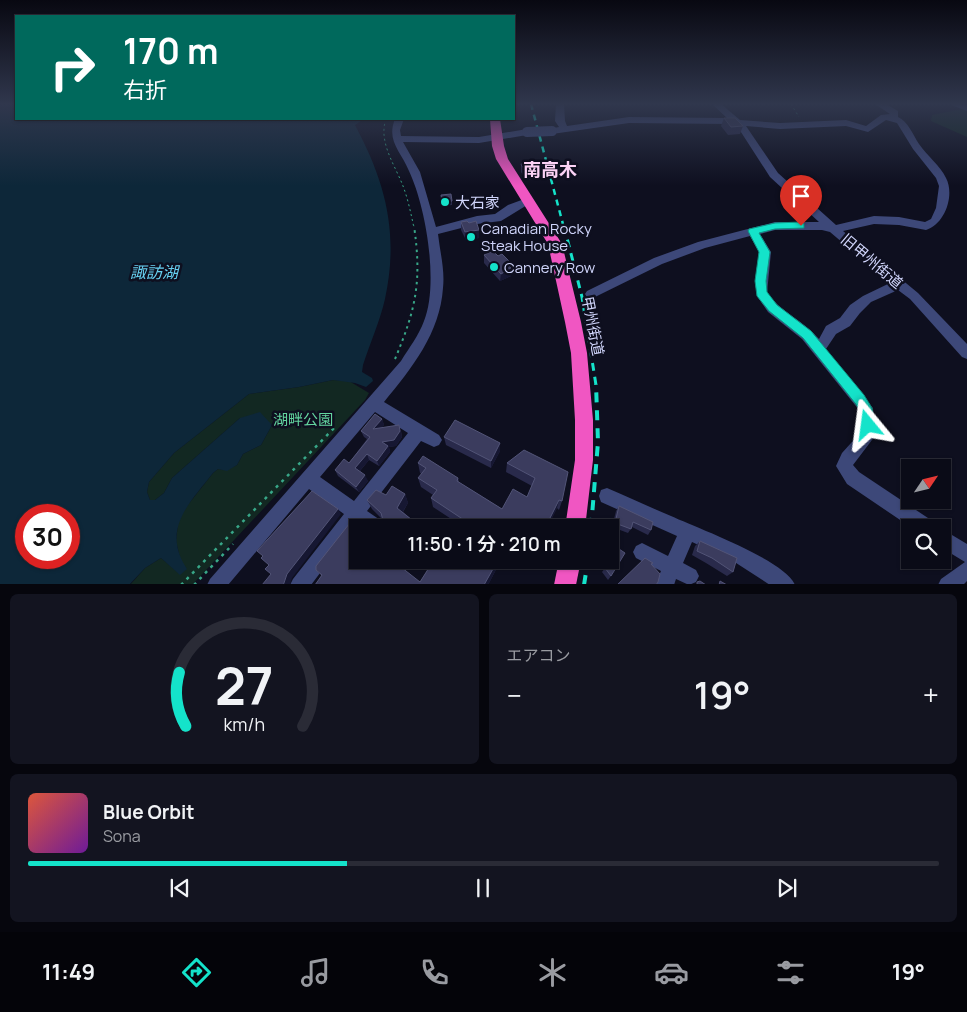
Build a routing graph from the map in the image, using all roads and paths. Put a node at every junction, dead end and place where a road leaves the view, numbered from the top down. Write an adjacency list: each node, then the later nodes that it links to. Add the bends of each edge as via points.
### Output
1 (383, 131): 17 (path, via 384,142 403,180 413,218 418,257 414,309)
2 (396, 131): 8 (street)
3 (496, 131): 7 (highway, 甲州街道)
4 (546, 131): 7 (street, bridge)
5 (743, 131): 10 (street, 旧甲州街道, via 774,175)
6 (906, 131): 10 (street, via 941,177 944,186 941,208 935,221 926,226 874,220)
7 (497, 137): 8 (street, via 479,140); 9 (highway, 甲州街道, via 502,159)
8 (397, 139): 12 (street, via 415,172)
9 (527, 202): 12 (street, via 497,218); 26 (highway, 甲州街道, via 555,244 579,353 584,460)
10 (834, 229): 11 (street, via 775,226); 13 (street, 旧甲州街道)
11 (753, 231): 14 (street, via 658,261); 15 (street, via 765,252 761,293)
12 (432, 232): 18 (street, via 437,280 431,321 406,365)
13 (900, 284): 15 (street, via 867,299 845,322 831,330 826,342); 16 (street, 旧甲州街道)
14 (591, 294)
15 (818, 348): 27 (street, via 866,408 867,436 844,466 853,478)
16 (967, 353)
17 (392, 366)
18 (373, 403): 20 (street); 22 (street)
19 (341, 421): 36 (path)
20 (419, 431): 21 (street); 24 (street)
21 (434, 440)
22 (308, 478): 24 (street); 37 (street)
23 (607, 496): 28 (street)
24 (356, 512): 25 (street); 38 (street)
25 (365, 519)
26 (576, 519)
27 (914, 519)
28 (688, 532): 33 (street); 41 (street, via 751,560)
29 (951, 542): 31 (street)
30 (642, 552): 33 (street)
31 (967, 554)
32 (568, 569): 39 (highway)
33 (673, 569): 35 (street); 40 (street)
34 (967, 570): 42 (street)
35 (690, 576)
36 (181, 584)
37 (216, 584)
38 (299, 584)
39 (565, 584)
40 (664, 584)
41 (786, 584)
42 (947, 584)

